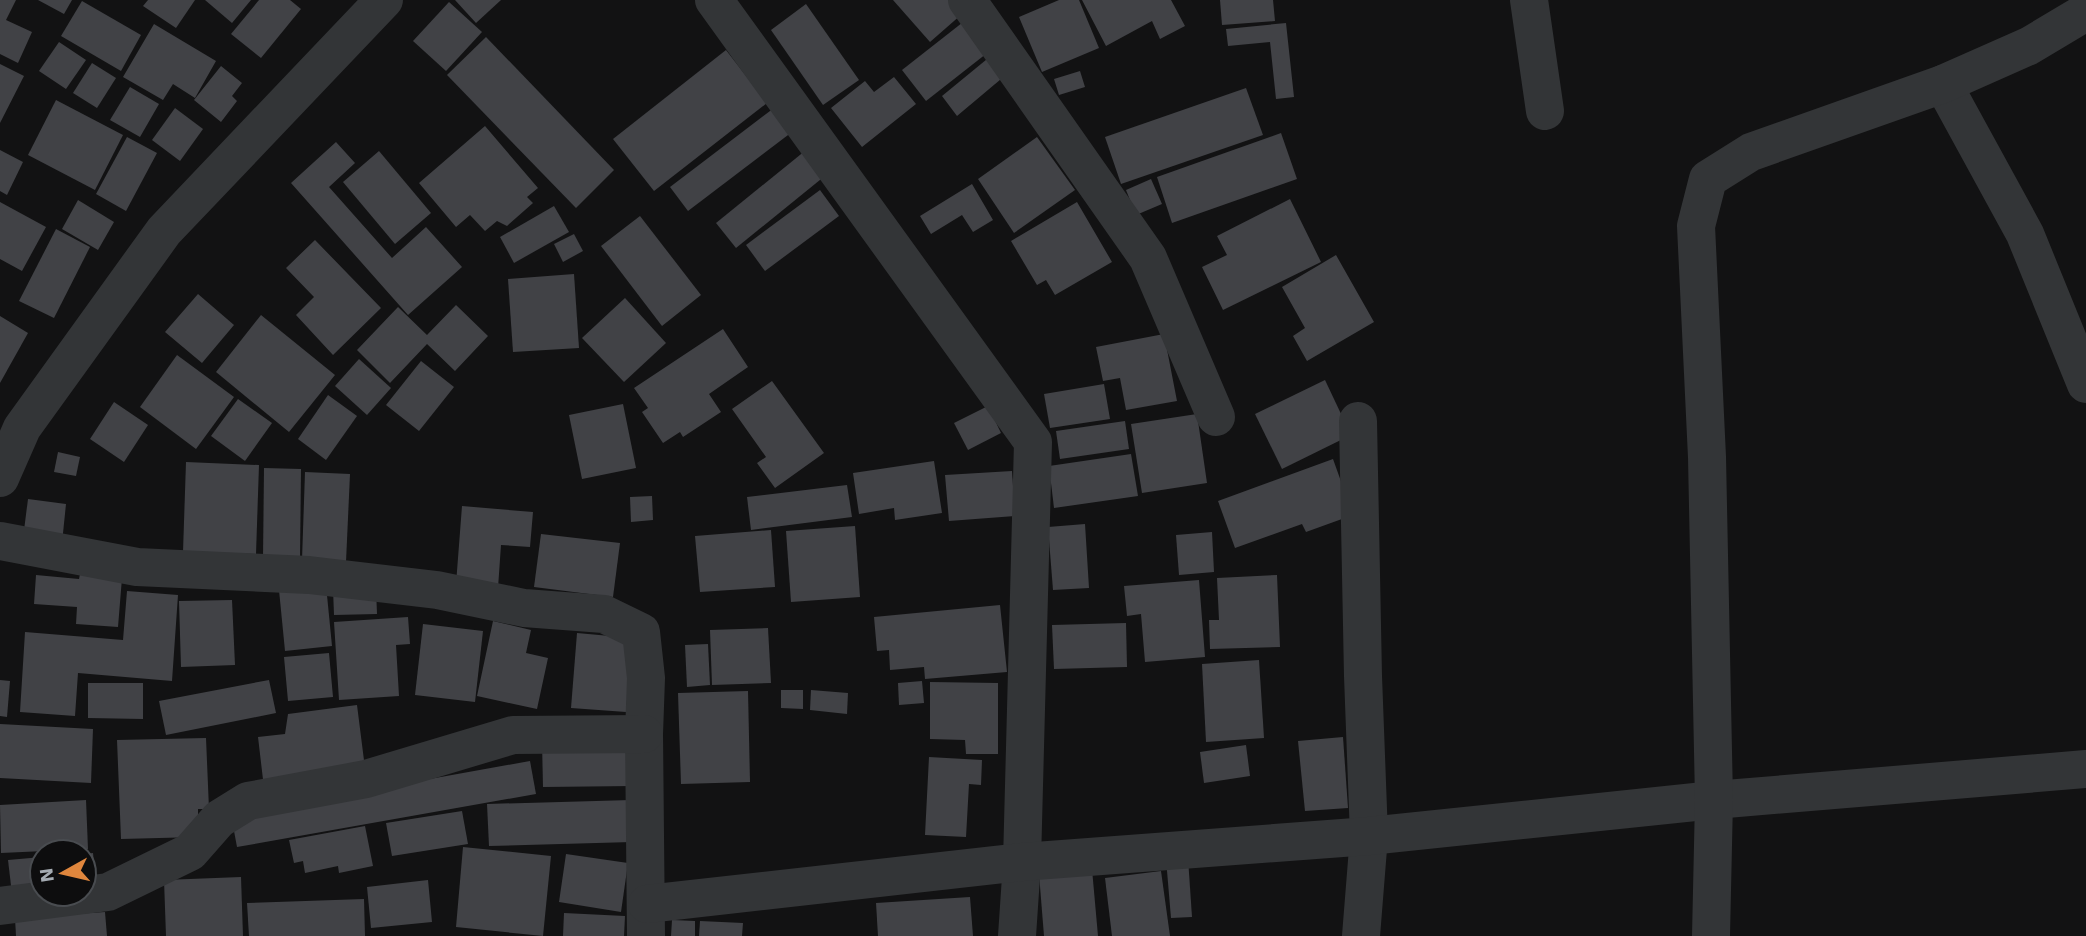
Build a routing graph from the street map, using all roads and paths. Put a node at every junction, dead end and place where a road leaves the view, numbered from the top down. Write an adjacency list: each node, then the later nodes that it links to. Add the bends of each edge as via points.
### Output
1 (384, 0): 11 (street, via 164,231 23,428)
2 (714, 0): 17 (street, via 1033,442)
3 (967, 0): 9 (street, via 1148,258)
4 (1529, 0): 7 (street)
5 (2086, 12): 6 (street, via 2029,47)
6 (1944, 84): 8 (street, via 2025,234); 15 (street, via 1751,152 1708,178 1696,226 1707,457)
7 (1545, 111)
8 (2086, 384)
9 (1216, 417)
10 (1358, 421): 16 (street)
11 (0, 478)
12 (0, 541): 13 (street, via 137,567 309,575 437,590 524,608 604,614 640,632 646,678)
13 (644, 734): 18 (street, via 513,735 366,779 248,801 219,819 190,852 108,892); 19 (street)
14 (2086, 769): 15 (street)
15 (1714, 800): 16 (street); 22 (street)
16 (1369, 836): 17 (street); 21 (street)
17 (1022, 862): 19 (street); 20 (street)
18 (0, 906)
19 (647, 920)
20 (1017, 936)
21 (1361, 936)
22 (1711, 936)

